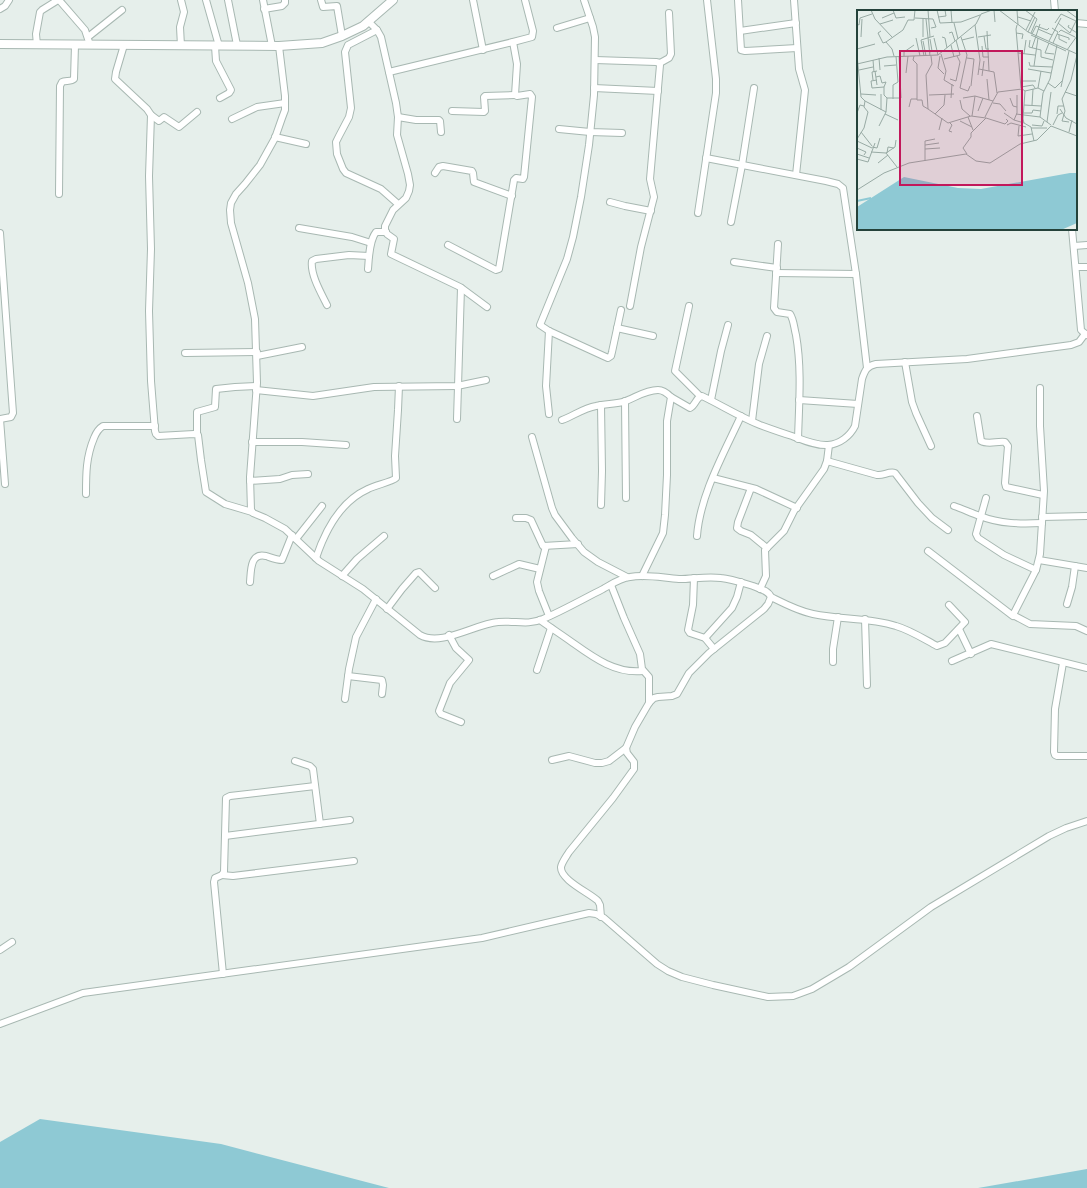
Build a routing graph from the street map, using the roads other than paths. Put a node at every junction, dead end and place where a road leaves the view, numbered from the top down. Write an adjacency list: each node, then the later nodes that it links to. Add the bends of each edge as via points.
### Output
1 (9, 0): 17 (street)
2 (58, 0): 30 (street, via 85,30); 33 (street, via 40,12)
3 (181, 0): 35 (street, via 184,12 180,27)
4 (206, 0): 40 (street)
5 (228, 0): 34 (street)
6 (263, 0): 18 (street)
7 (285, 0): 18 (street, via 284,5)
8 (321, 0): 29 (street, via 323,7 337,6)
9 (473, 0): 41 (street)
10 (525, 0): 31 (street, via 533,34 532,37)
11 (584, 0): 22 (street)
12 (707, 0): 62 (street, via 716,86)
13 (738, 0): 28 (street)
14 (794, 0): 23 (street)
15 (1054, 0): 20 (street)
16 (390, 1): 26 (street)
17 (0, 9)
18 (264, 9): 36 (street)
19 (122, 10): 30 (street)
20 (1055, 10)
21 (669, 13): 43 (street, via 671,54)
22 (590, 18): 27 (street); 42 (street, via 595,37)
23 (796, 23): 28 (street); 37 (street)
24 (1077, 23): 25 (street)
25 (1087, 24)
26 (372, 25): 29 (street, via 363,26); 44 (street, via 381,38); 69 (street, via 346,48 350,113 338,136 336,149 346,173 381,190)
27 (557, 28)
28 (740, 31): 37 (street, via 743,51)
29 (342, 36): 36 (street, via 322,43)
30 (89, 41): 38 (street); 39 (street)
31 (513, 42): 41 (street); 48 (street, via 517,64)
32 (0, 44): 33 (street)
33 (37, 44): 38 (street)
34 (237, 45): 36 (street); 40 (street)
35 (180, 46): 39 (street); 40 (street)
36 (277, 48): 50 (street)
37 (797, 48): 65 (street, via 805,97)
38 (75, 49): 66 (street, via 74,79 62,82 60,86)
39 (123, 49): 53 (street, via 115,79)
40 (216, 49): 49 (street, via 216,62 231,90)
41 (483, 50): 44 (street)
42 (595, 60): 43 (street); 45 (street)
43 (660, 63): 47 (street)
44 (389, 72): 54 (street)
45 (594, 88): 47 (street); 58 (street)
46 (754, 88): 63 (street)
47 (658, 91): 70 (street, via 650,178 654,197)
48 (515, 95): 51 (street, via 485,96 484,112); 67 (street, via 530,94 532,97 524,177 514,180)
49 (220, 98)
50 (285, 103): 55 (street, via 257,107); 60 (street)
51 (452, 111)
52 (197, 112): 53 (street, via 179,127 164,117 159,121)
53 (151, 115): 127 (street, via 149,311)
54 (398, 117): 57 (street, via 439,120); 69 (street, via 397,135 410,186 406,198)
55 (232, 118)
56 (559, 129): 58 (street)
57 (441, 132)
58 (590, 132): 59 (street); 99 (street, via 573,237 567,259 540,323 541,327)
59 (622, 133)
60 (275, 137): 61 (street); 105 (street, via 260,165 231,203 231,223 255,319)
61 (306, 144)
62 (706, 158): 63 (street); 71 (street)
63 (742, 165): 65 (street); 72 (street)
64 (435, 173): 67 (street, via 442,166 472,171 474,182)
65 (796, 175): 89 (street, via 838,184 843,188)
66 (59, 194)
67 (512, 196): 79 (street, via 498,270)
68 (610, 202): 70 (street)
69 (398, 204): 75 (street, via 385,226)
70 (650, 211): 92 (street)
71 (698, 213)
72 (731, 222)
73 (299, 228): 77 (street)
74 (1072, 230): 81 (street)
75 (386, 232): 77 (street, via 376,232); 90 (street, via 394,240 392,255)
76 (0, 233): 86 (street)
77 (371, 243): 82 (street)
78 (778, 244): 88 (street)
79 (448, 245)
80 (1087, 245): 81 (street)
81 (1074, 246): 84 (street)
82 (369, 256): 87 (street); 91 (street, via 339,256 312,261 312,269)
83 (734, 262): 88 (street)
84 (1076, 267): 85 (street); 96 (street)
85 (1087, 267)
86 (1, 269): 123 (street, via 13,413 11,417)
87 (368, 270)
88 (777, 271): 89 (street); 116 (street, via 774,308 777,312 790,314 793,320 800,361)
89 (856, 274): 107 (street)
90 (460, 288): 94 (street); 110 (street)
91 (327, 305)
92 (630, 306)
93 (689, 306): 113 (street, via 675,371)
94 (487, 307)
95 (621, 310): 98 (street)
96 (1084, 318): 100 (street, via 1081,330)
97 (728, 325): 115 (street)
98 (617, 328): 99 (street, via 611,356 608,358); 101 (street)
99 (549, 331): 120 (street, via 546,386)
100 (1086, 334): 106 (street, via 1079,342 1071,345 967,359)
101 (653, 336)
102 (767, 336): 126 (street, via 759,364)
103 (302, 346): 105 (street)
104 (185, 353): 105 (street)
105 (257, 354): 111 (street)
106 (905, 362): 107 (street, via 876,364); 134 (street, via 912,402)
107 (867, 368): 118 (street, via 862,379)
108 (486, 380): 110 (street)
109 (398, 386): 110 (street); 111 (street, via 355,389 313,396); 162 (street, via 396,478 377,484 349,501 326,534)
110 (457, 386): 124 (street)
111 (256, 388): 128 (street, via 216,389 215,408 196,413); 131 (street)
112 (1040, 388): 142 (street)
113 (700, 396): 114 (street, via 690,408); 115 (street)
114 (671, 397): 117 (street, via 657,390); 170 (street, via 667,421 664,529)
115 (711, 400): 121 (street)
116 (799, 400): 118 (street); 130 (street)
117 (625, 401): 119 (street); 143 (street)
118 (858, 404): 133 (street, via 853,430 844,440)
119 (601, 405): 125 (street); 145 (street)
120 (549, 414)
121 (742, 416): 126 (street); 137 (street)
122 (977, 416): 142 (street, via 981,440 985,443 1006,442 1008,446 1006,487)
123 (0, 419): 139 (street)
124 (457, 419)
125 (562, 420)
126 (752, 421): 130 (street)
127 (155, 426): 128 (street, via 158,436); 141 (street, via 103,426 99,429 87,461)
128 (197, 434): 149 (street, via 206,492 224,504)
129 (532, 437): 158 (street, via 553,512)
130 (798, 439): 133 (street)
131 (252, 442): 132 (street); 138 (street)
132 (346, 445)
133 (829, 445): 135 (street)
134 (931, 446)
135 (828, 461): 148 (street); 154 (street, via 881,476 890,472 895,473 918,503)
136 (308, 474): 138 (street)
137 (713, 478): 140 (street); 156 (street, via 700,514)
138 (250, 482): 149 (street)
139 (5, 484)
140 (751, 488): 148 (street); 160 (street, via 737,528)
141 (86, 494)
142 (1043, 495): 153 (street)
143 (626, 498)
144 (986, 498): 151 (street)
145 (601, 505)
146 (322, 506): 157 (street)
147 (954, 506): 151 (street)
148 (796, 508): 160 (street, via 784,531)
149 (252, 512): 157 (street, via 275,523)
150 (1087, 516): 153 (street)
151 (981, 517): 153 (street, via 1014,523); 167 (street, via 976,534 978,538 1004,555)
152 (516, 518): 159 (street, via 531,520 542,544)
153 (1042, 520): 163 (street)
154 (948, 530)
155 (384, 536): 168 (street)
156 (697, 536)
157 (294, 537): 162 (street); 173 (street, via 282,560 263,556 254,560)
158 (578, 544): 159 (street); 171 (street, via 594,559)
159 (546, 546): 166 (street)
160 (767, 548): 177 (street, via 764,554 766,576)
161 (928, 551): 184 (street)
162 (316, 558): 168 (street)
163 (1039, 560): 164 (street); 167 (street)
164 (1075, 566): 165 (street); 180 (street)
165 (1087, 568)
166 (540, 570): 169 (street, via 520,564); 183 (street, via 538,585)
167 (1036, 570): 184 (street)
168 (342, 576): 179 (street)
169 (493, 576)
170 (642, 576): 171 (street); 172 (street)
171 (627, 577): 175 (street)
172 (694, 578): 174 (street, via 722,578); 192 (street, via 693,605 688,630)
173 (250, 582)
174 (741, 582): 177 (street); 192 (street, via 732,608)
175 (611, 585): 183 (street); 200 (street, via 640,654)
176 (434, 588): 182 (street, via 419,572 416,573)
177 (760, 589): 178 (street, via 768,592)
178 (771, 597): 185 (street, via 811,614); 193 (street, via 764,609)
179 (376, 599): 182 (street); 201 (street, via 356,637)
180 (1067, 604)
181 (949, 605): 189 (street, via 965,622)
182 (387, 609): 191 (street, via 424,637 430,639)
183 (549, 616): 187 (street)
184 (1013, 616): 190 (street, via 1033,624 1076,626)
185 (838, 617): 186 (street); 196 (street)
186 (866, 619): 189 (street, via 905,629 937,646 945,643); 202 (street)
187 (540, 620): 188 (street); 191 (street, via 523,623 492,622)
188 (551, 628): 199 (street); 200 (street, via 606,664 629,672)
189 (959, 629): 194 (street)
190 (1087, 631)
191 (449, 636): 206 (street, via 456,648 469,660 450,683 439,711)
192 (705, 638): 193 (street)
193 (714, 649): 205 (street, via 689,673 677,694 654,698)
194 (971, 654): 195 (street); 197 (street, via 991,644)
195 (952, 661)
196 (832, 662)
197 (1063, 663): 198 (street); 208 (street, via 1055,709 1054,752 1057,756)
198 (1087, 668)
199 (537, 670)
200 (643, 671): 205 (street, via 650,680)
201 (348, 676): 203 (street, via 382,680); 204 (street)
202 (867, 685)
203 (382, 694)
204 (345, 699)
205 (649, 703): 207 (street)
206 (461, 722)
207 (626, 748): 209 (street, via 602,764 569,756); 218 (street, via 634,762 634,769 569,852 561,870 574,884 598,901)
208 (1087, 756)
209 (552, 760)
210 (295, 761): 211 (street, via 312,768)
211 (315, 786): 214 (street); 215 (street, via 228,796)
212 (350, 820): 214 (street)
213 (1087, 821): 218 (street, via 1049,836 931,907 849,967 812,989 794,996 768,997 682,977 657,964)
214 (320, 824): 215 (street)
215 (225, 836): 217 (street)
216 (354, 861): 217 (street, via 233,876)
217 (222, 875): 221 (street, via 215,878 214,884)
218 (601, 917): 221 (street, via 584,913 482,938)
219 (12, 942): 220 (street)
220 (0, 950)
221 (222, 974): 222 (street, via 83,993)
222 (0, 1024)

